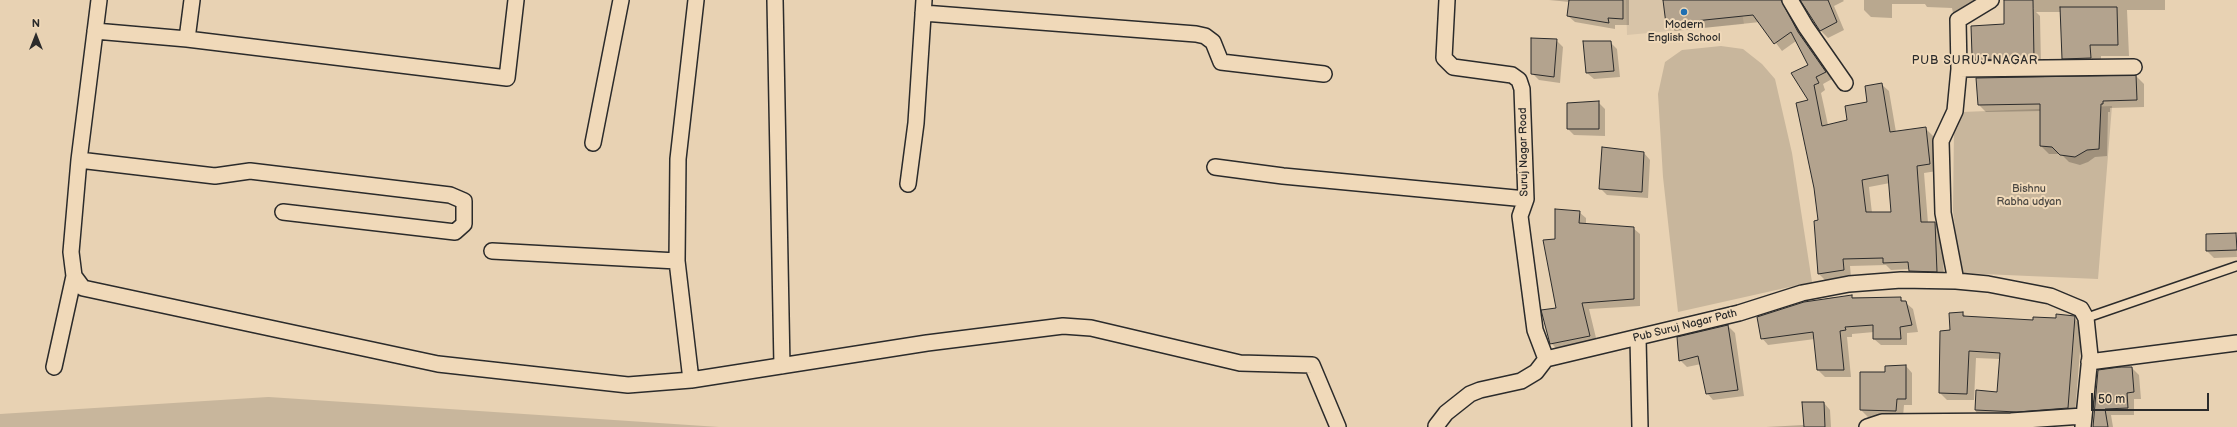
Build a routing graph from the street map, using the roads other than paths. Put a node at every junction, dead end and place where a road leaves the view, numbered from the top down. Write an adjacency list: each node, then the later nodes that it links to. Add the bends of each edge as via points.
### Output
1 (99, 0): 11 (street)
2 (192, 0): 12 (street)
3 (516, 0): 12 (street, via 507,78)
4 (622, 0): 17 (street)
5 (696, 0): 24 (street, via 678,159)
6 (775, 0): 33 (street)
7 (1447, 0): 21 (street, Suruj Nagar Road, via 1444,58 1452,67 1512,75 1519,80 1522,89)
8 (1790, 0): 16 (street)
9 (1992, 0): 14 (street, via 1958,20)
10 (923, 6): 15 (street, via 1196,34 1206,36 1213,42 1221,62); 20 (street, via 916,123)
11 (95, 31): 12 (street); 18 (street)
12 (186, 39)
13 (2134, 67): 14 (street)
14 (1959, 68): 27 (street, via 1955,111 1941,141 1943,213)
15 (1324, 74)
16 (1845, 83)
17 (594, 143)
18 (79, 160): 22 (street, via 215,176 250,171 450,195 464,201 464,224 455,232); 26 (street, via 71,252)
19 (1215, 167): 21 (street)
20 (908, 184)
21 (1526, 199): 31 (street, Suruj Nagar Road, via 1520,216 1524,262 1535,330)
22 (283, 212)
23 (492, 251): 24 (street)
24 (677, 261): 35 (street)
25 (2237, 266): 28 (lane)
26 (74, 276): 34 (street); 35 (street, via 83,288 438,364 628,385)
27 (1956, 281): 28 (street, Pub Suruj Nagar Path, via 1988,284 2050,296); 29 (street, Pub Suruj Nagar Path, via 1901,280 1849,284 1802,293 1739,313)
28 (2084, 313): 32 (street, via 2089,331)
29 (1638, 338): 31 (street, Pub Suruj Nagar Path); 39 (street)
30 (2237, 343): 32 (street)
31 (1546, 359): 38 (street, via 1536,372 1521,381 1470,394 1446,413)
32 (2089, 362): 36 (street)
33 (782, 366): 35 (street); 37 (street, via 927,343 1063,326 1091,328 1240,363 1312,365)
34 (54, 367)
35 (691, 380)
36 (2083, 422): 40 (street, via 1882,422)
37 (1338, 427)
38 (1435, 427)
39 (1640, 427)
40 (1867, 427)

